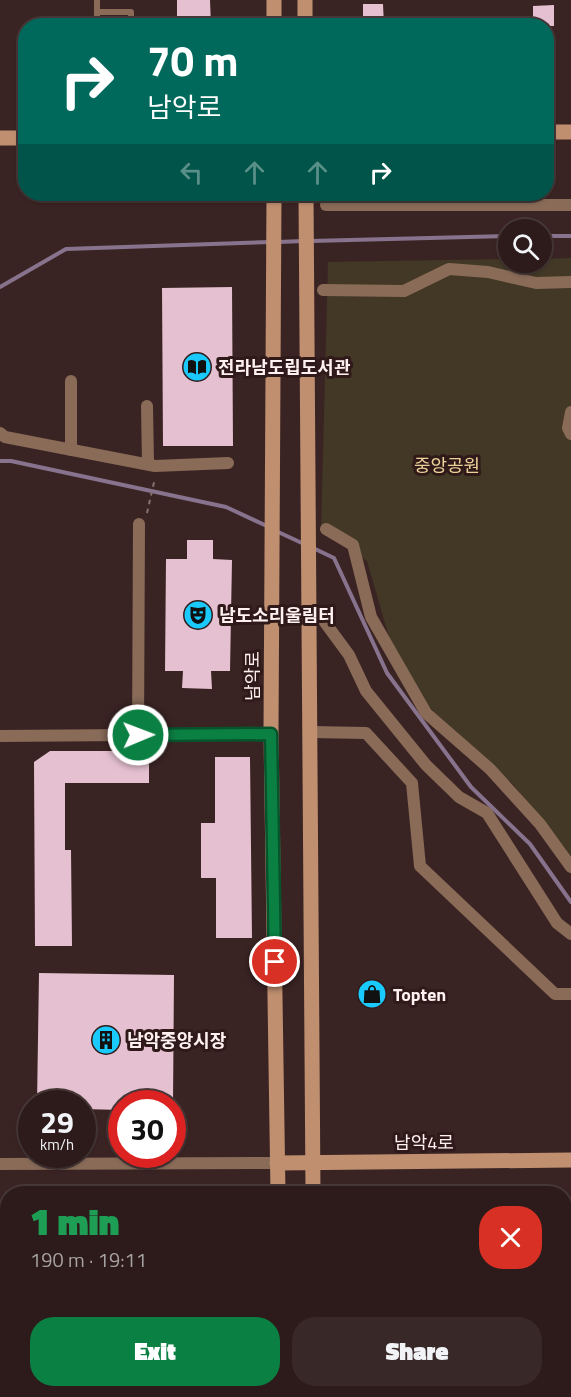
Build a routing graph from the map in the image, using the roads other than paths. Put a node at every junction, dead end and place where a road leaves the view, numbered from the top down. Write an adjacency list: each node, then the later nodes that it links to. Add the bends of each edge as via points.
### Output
1 (97, 0): 4 (lane)
2 (274, 0): 7 (street)
3 (305, 0): 8 (street)
4 (97, 12): 5 (lane); 6 (lane, via 131,12)
5 (97, 18)
6 (131, 18)
7 (274, 18)
8 (305, 18)
9 (554, 132): 10 (street)
10 (571, 132)
11 (0, 138): 12 (street)
12 (18, 138)
13 (274, 201): 31 (street, 남악로)
14 (306, 201): 30 (street)
15 (326, 205): 16 (street)
16 (571, 205)
17 (571, 282): 18 (street, via 536,283 488,272 449,269 404,291)
18 (323, 290)
19 (71, 381): 24 (street)
20 (147, 406): 26 (street)
21 (571, 412): 23 (street)
22 (0, 433): 24 (street)
23 (571, 434)
24 (71, 450): 26 (street)
25 (228, 463): 26 (street)
26 (152, 469)
27 (139, 524): 32 (street)
28 (326, 529): 34 (street, via 353,545 371,617 426,713 490,769 540,824)
29 (324, 621): 35 (street, via 349,655 366,691 426,765 459,797 487,813 556,923)
30 (310, 732): 36 (street, via 366,733 412,783 420,866 555,994); 38 (street)
31 (271, 734): 32 (street); 39 (street, 남악로)
32 (138, 735): 33 (street)
33 (0, 736)
34 (571, 867)
35 (571, 934)
36 (571, 994)
37 (571, 1160): 38 (street, 남악4로)
38 (312, 1162): 39 (street, 남악4로); 42 (street)
39 (277, 1163): 40 (street); 41 (street, 남악로)
40 (0, 1164)
41 (278, 1186)
42 (313, 1186)

